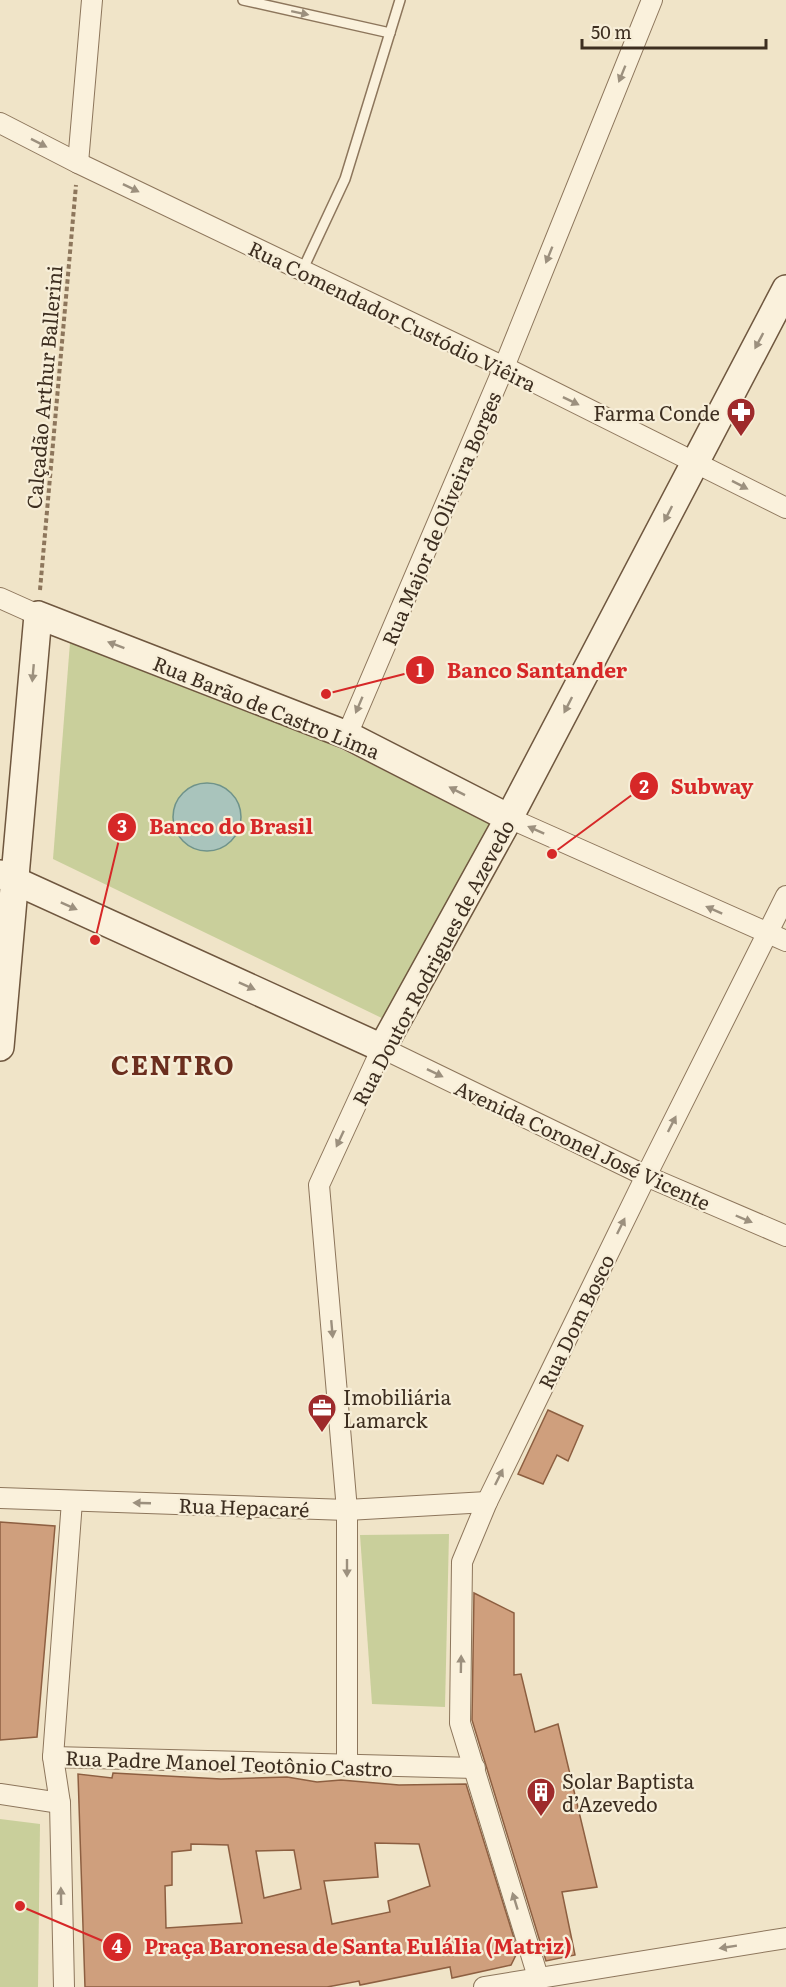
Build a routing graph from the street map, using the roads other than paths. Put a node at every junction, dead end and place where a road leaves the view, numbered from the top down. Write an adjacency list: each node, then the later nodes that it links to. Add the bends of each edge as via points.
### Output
1 (92, 0): 7 (street)
2 (243, 0): 5 (lane, one-way to 5)
3 (400, 0): 5 (lane)
4 (652, 0): 10 (street, Rua Major de Oliveira Borges, one-way to 10)
5 (390, 33): 8 (lane, via 345,178)
6 (0, 123): 7 (street, Rua Comendador Custódio Viêira, one-way to 7)
7 (78, 163): 8 (street, Rua Comendador Custódio Viêira, one-way to 8)
8 (302, 271): 10 (street, Rua Comendador Custódio Viêira)
9 (786, 289): 11 (street, Rua Doutor Rodrigues de Azevedo, one-way to 11)
10 (504, 367): 11 (street, Rua Comendador Custódio Viêira, one-way to 11); 15 (street, Rua Major de Oliveira Borges, one-way to 15)
11 (694, 462): 12 (street, Rua Comendador Custódio Viêira, one-way to 12); 16 (street, Rua Doutor Rodrigues de Azevedo, one-way to 16)
12 (786, 508)
13 (0, 598): 14 (street)
14 (38, 615): 15 (street, Rua Barão de Castro Lima, one-way to 14); 17 (street, one-way to 17)
15 (347, 735): 16 (street, Rua Barão de Castro Lima, one-way to 15)
16 (509, 818): 19 (street, Rua Barão de Castro Lima, one-way to 16); 22 (street, Rua Doutor Rodrigues de Azevedo)
17 (8, 878): 21 (street); 22 (street, one-way to 22)
18 (786, 896): 19 (street, Rua Dom Bosco)
19 (768, 933): 20 (street, Rua Barão de Castro Lima); 23 (street, Rua Dom Bosco, one-way to 19)
20 (786, 941)
21 (0, 1047)
22 (382, 1047): 23 (street, Avenida Coronel José Vicente, one-way to 23); 28 (street, Rua Doutor Rodrigues de Azevedo, one-way to 28, via 319,1185)
23 (646, 1176): 24 (street, Avenida Coronel José Vicente, one-way to 24); 27 (street, Rua Dom Bosco, one-way to 23)
24 (786, 1236)
25 (0, 1497): 26 (street, Rua Hepacaré)
26 (72, 1501): 28 (street, Rua Hepacaré, one-way to 26); 29 (street)
27 (487, 1503): 28 (street, Rua Hepacaré); 31 (street, Rua Dom Bosco, one-way to 27, via 460,1723 462,1562)
28 (348, 1510): 30 (street, Rua Doutor Rodrigues de Azevedo, one-way to 30)
29 (53, 1757): 30 (street, Rua Padre Manoel Teotônio Castro); 33 (street, Rua Padre Manoel Teotônio Castro)
30 (347, 1766): 31 (street, Rua Padre Manoel Teotônio Castro)
31 (476, 1768): 35 (street, Rua Dom Bosco, one-way to 31)
32 (0, 1794): 33 (street)
33 (60, 1803): 36 (street, Rua Padre Manoel Teotônio Castro, one-way to 33)
34 (786, 1938): 35 (street, one-way to 35)
35 (538, 1977): 37 (street)
36 (63, 1983)
37 (484, 1987)

